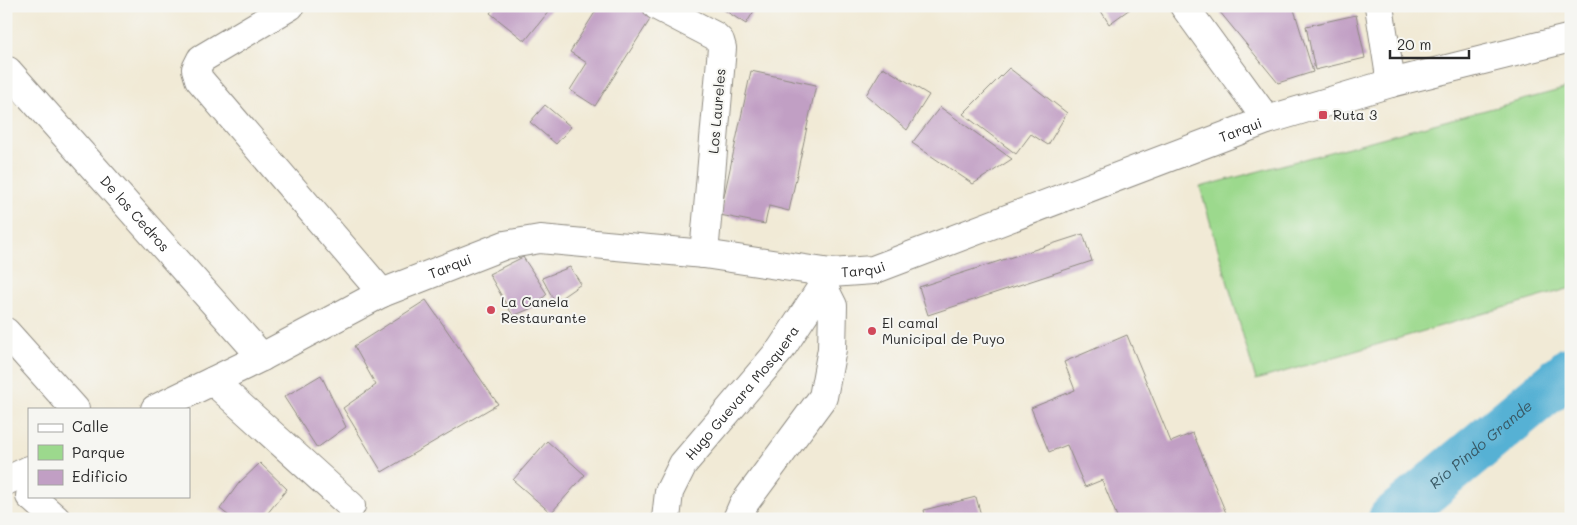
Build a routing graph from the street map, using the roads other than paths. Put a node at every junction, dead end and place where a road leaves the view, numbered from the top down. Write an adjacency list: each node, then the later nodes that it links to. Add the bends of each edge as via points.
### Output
1 (290, 6): 11 (street, via 201,59 196,69 199,79)
2 (657, 6): 9 (street, Los Laureles, via 715,36 722,48)
3 (1184, 6): 8 (street)
4 (1379, 6): 7 (street)
5 (1571, 38): 7 (street, Tarqui)
6 (8, 71): 13 (street, De los Cedros)
7 (1391, 83): 8 (street, Tarqui)
8 (1267, 120): 10 (street, Tarqui, via 873,270)
9 (704, 254): 10 (street, Tarqui); 11 (street, Tarqui, via 540,239 505,245)
10 (827, 279): 20 (street, Hugo Guevara Mosquera, via 781,349 683,464 669,492); 21 (street, via 833,306 832,349 823,397 743,505)
11 (382, 293): 13 (street, Tarqui)
12 (6, 332): 15 (street)
13 (262, 357): 14 (street, Tarqui)
14 (213, 381): 16 (street, Tarqui); 18 (street)
15 (75, 408)
16 (156, 408)
17 (35, 498): 19 (street)
18 (351, 506)
19 (56, 519)
20 (666, 519)
21 (737, 519)

